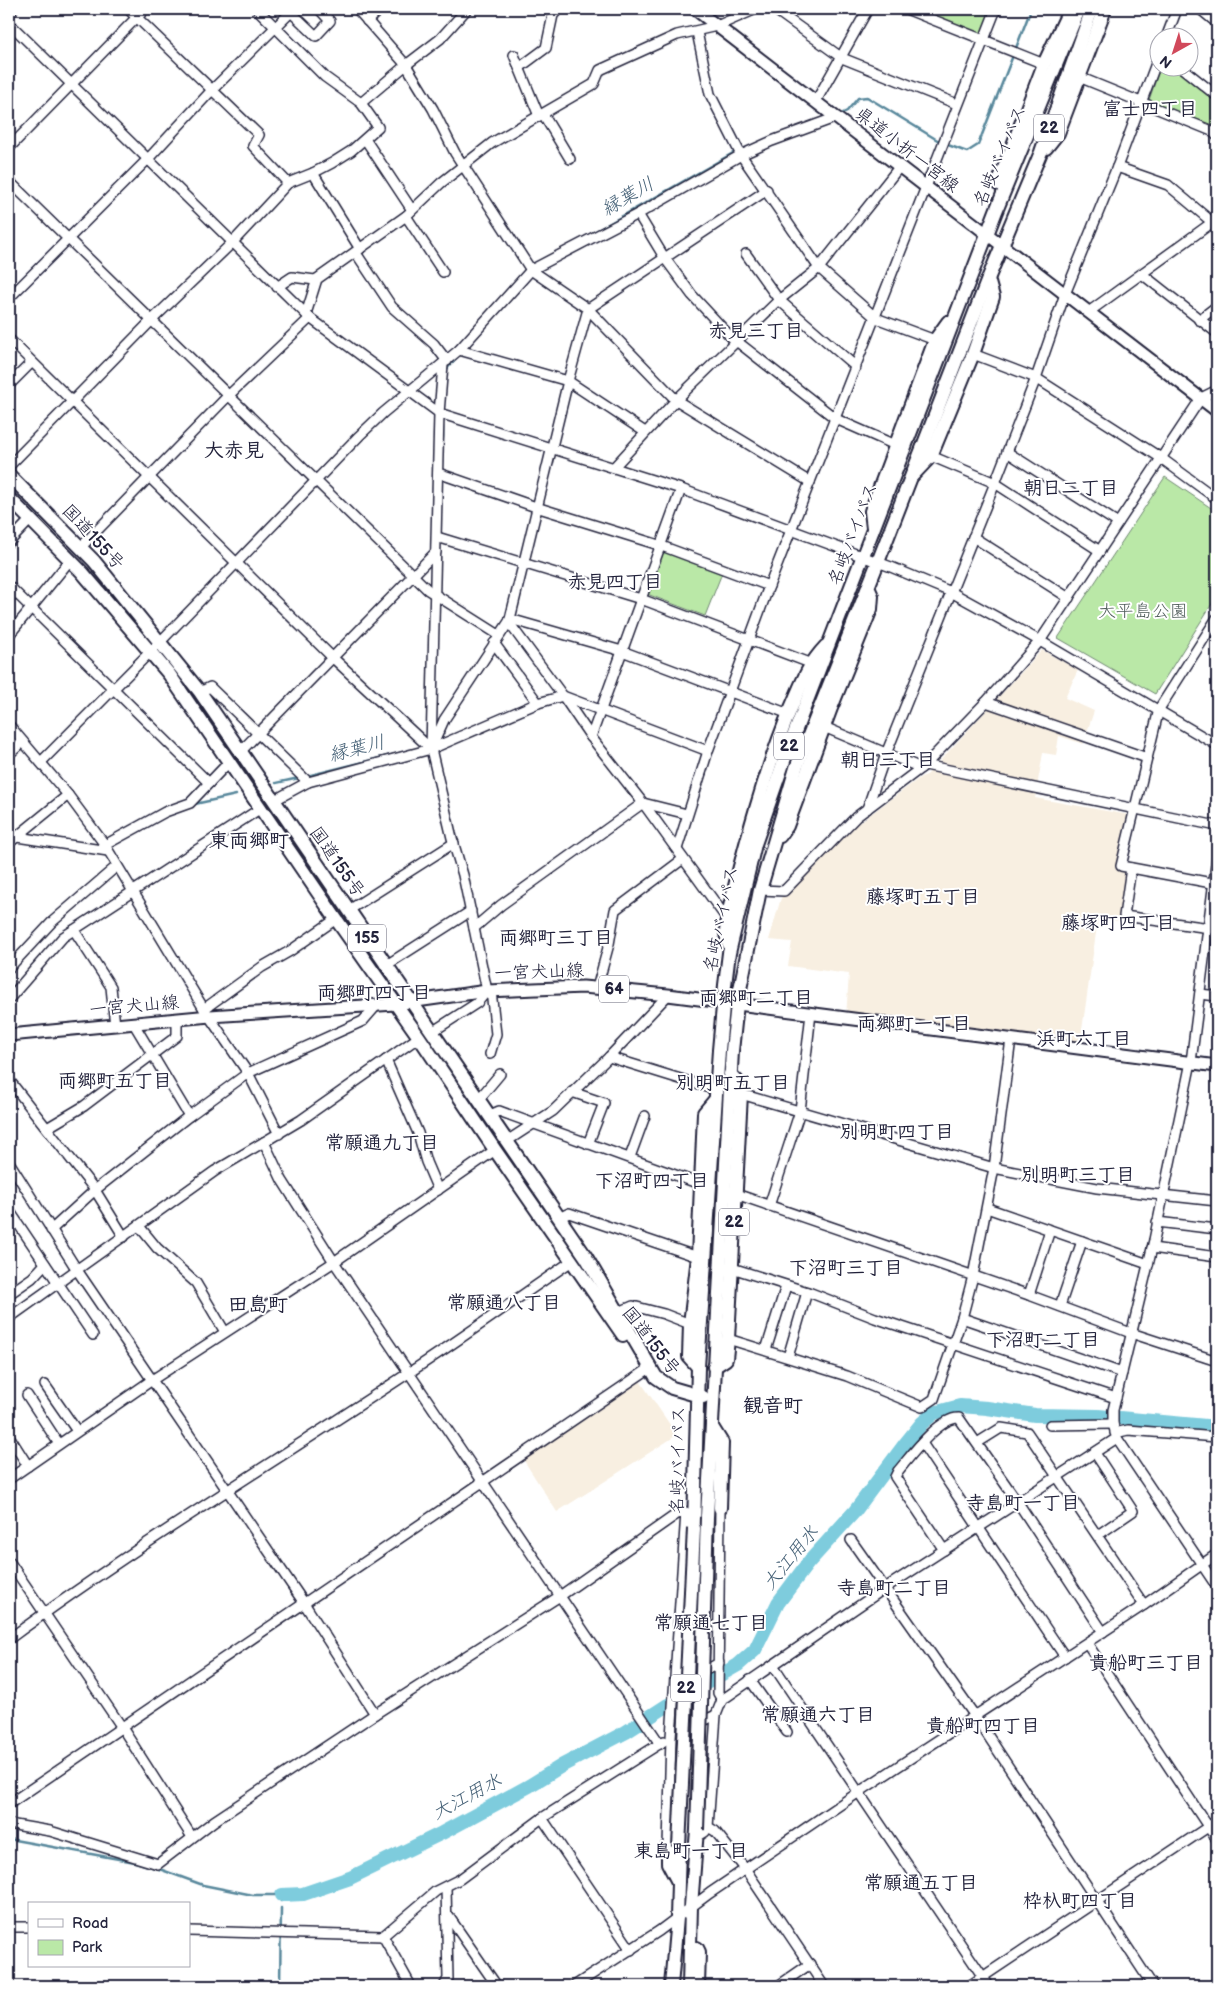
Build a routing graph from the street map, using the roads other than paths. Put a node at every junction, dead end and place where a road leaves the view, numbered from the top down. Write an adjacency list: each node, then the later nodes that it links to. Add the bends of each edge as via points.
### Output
1 (13, 9): 23 (street)
2 (128, 9): 24 (street)
3 (144, 9): 24 (street)
4 (257, 9): 29 (street)
5 (319, 9): 22 (street, via 330,21 316,36)
6 (357, 9): 25 (street)
7 (380, 9): 25 (street)
8 (467, 9): 37 (street, via 440,39)
9 (559, 9): 39 (street, via 553,14 546,48)
10 (695, 9): 28 (main road, 県道小折一宮線)
11 (756, 9): 28 (street)
12 (774, 9): 35 (street)
13 (868, 9): 35 (street)
14 (906, 9): 33 (street)
15 (996, 9): 33 (street)
16 (1072, 9): 38 (highway, 22)
17 (1079, 9): 48 (highway, 名岐バイパス / 22)
18 (1092, 9): 32 (highway, 名岐バイパス / 22)
19 (1105, 9): 36 (highway, 22)
20 (1177, 9): 30 (street)
21 (1200, 9): 27 (street)
22 (293, 10): 29 (street)
23 (9, 14)
24 (136, 17): 44 (street); 45 (street)
25 (367, 21): 37 (street)
26 (9, 23): 44 (street)
27 (1217, 23)
28 (717, 26): 31 (street); 47 (main road, 県道小折一宮線)
29 (276, 27): 45 (street); 49 (street, via 325,77)
30 (1170, 28)
31 (697, 32): 52 (street, via 677,35 600,70 594,84); 58 (street, via 710,94)
32 (1080, 38): 36 (highway); 57 (highway, 名岐バイパス / 22)
33 (983, 40): 38 (street); 51 (street)
34 (514, 54): 39 (street)
35 (842, 58): 47 (street); 51 (street)
36 (1085, 59): 40 (highway, 22)
37 (406, 64): 49 (street); 61 (street)
38 (1044, 64): 43 (highway, 22)
39 (519, 68): 52 (street)
40 (1079, 77): 50 (street); 57 (highway, 22, via 1058,133)
41 (1150, 78): 50 (street)
42 (1194, 78): 46 (street)
43 (1038, 82): 48 (highway); 69 (highway, 22, via 995,193)
44 (71, 86): 56 (street); 60 (street)
45 (212, 90): 60 (street); 66 (street, via 259,135 253,146)
46 (1217, 96)
47 (816, 101): 53 (main road, 県道小折一宮線)
48 (1042, 101): 69 (highway, 名岐バイパス / 22)
49 (361, 103): 55 (street, via 378,127)
50 (1141, 103): 54 (street); 63 (street)
51 (957, 104): 67 (street)
52 (542, 115): 59 (street); 61 (street, via 492,143)
53 (837, 117): 58 (street); 62 (main road, 県道小折一宮線)
54 (1215, 131)
55 (365, 139): 64 (street); 70 (street)
56 (9, 148)
57 (1041, 152): 76 (highway, 名岐バイパス / 22)
58 (741, 155): 68 (street); 71 (street)
59 (570, 159)
60 (147, 160): 74 (street); 75 (street)
61 (463, 166): 70 (street); 81 (street)
62 (900, 166): 67 (main road, 県道小折一宮線); 80 (street)
63 (1117, 167): 72 (street, via 1168,185); 87 (street)
64 (312, 173): 66 (street); 77 (street)
65 (9, 181): 74 (street)
66 (288, 183): 75 (street)
67 (926, 187): 73 (main road, 県道小折一宮線); 95 (street)
68 (766, 190): 79 (street); 80 (street)
69 (996, 211): 73 (highway, 名岐バイパス / 22)
70 (409, 213): 77 (street); 82 (street)
71 (638, 214): 79 (street); 81 (street)
72 (1215, 220): 83 (street)
73 (987, 234): 76 (main road, 県道小折一宮線); 91 (highway, 名岐バイパス / 22)
74 (68, 237): 88 (street); 96 (street)
75 (232, 243): 86 (street); 96 (street)
76 (1003, 246): 84 (highway, 名岐バイパス / 22); 87 (main road, 県道小折一宮線)
77 (358, 251): 85 (street); 105 (street, via 392,307 434,344)
78 (746, 254): 89 (street)
79 (664, 257): 92 (street); 101 (street, via 692,295)
80 (819, 268): 89 (street); 95 (street)
81 (531, 270): 92 (street); 102 (street)
82 (443, 272)
83 (1142, 274): 93 (street); 97 (street)
84 (988, 279): 103 (highway, 22, via 993,297); 118 (highway, 名岐バイパス / 22)
85 (315, 280): 86 (street, via 292,277); 94 (street)
86 (277, 287): 94 (street)
87 (1065, 294): 93 (main road, 県道小折一宮線); 107 (street)
88 (9, 298)
89 (779, 300): 101 (street); 106 (street)
90 (1217, 306): 97 (street)
91 (958, 308): 100 (highway, 22); 143 (highway, 名岐バイパス / 22)
92 (588, 309): 108 (street); 114 (street)
93 (1090, 311): 113 (main road, 県道小折一宮線)
94 (308, 316): 111 (street); 112 (street)
95 (876, 318): 100 (street); 106 (street)
96 (152, 320): 112 (street); 115 (street)
97 (1199, 320): 98 (street)
98 (1217, 333)
99 (9, 339): 104 (street)
100 (935, 340): 122 (highway, 22)
101 (738, 342): 114 (street); 119 (street)
102 (459, 350): 105 (street); 108 (street)
103 (973, 354): 107 (street); 121 (highway, 22)
104 (32, 362): 109 (street); 115 (street)
105 (445, 363): 111 (street); 117 (street)
106 (856, 367): 119 (street)
107 (1036, 378): 124 (street); 126 (street)
108 (568, 381): 120 (street); 123 (street)
109 (9, 385)
110 (1217, 390): 113 (street)
111 (410, 392): 117 (street); 133 (street, via 383,413)
112 (229, 395): 131 (street); 133 (street)
113 (1201, 398): 116 (main road, 県道小折一宮線); 126 (street)
114 (676, 400): 120 (street); 134 (street)
115 (72, 401): 127 (street); 131 (street)
116 (1217, 411)
117 (439, 413): 123 (street); 129 (street)
118 (934, 418): 121 (highway); 132 (highway, 名岐バイパス / 22)
119 (836, 420): 122 (street); 134 (street)
120 (645, 432): 128 (street)
121 (936, 444): 125 (highway, 22)
122 (895, 445): 143 (highway, 22, via 871,511)
123 (552, 449): 128 (street); 139 (street)
124 (1007, 452): 135 (street); 141 (street)
125 (931, 456): 132 (highway, 22); 135 (street)
126 (1161, 458): 138 (street); 141 (street)
127 (9, 466)
128 (614, 467): 136 (street)
129 (438, 473): 139 (street); 144 (street)
130 (9, 475): 148 (highway, 国道155号 / 155)
131 (149, 476): 148 (street); 153 (street)
132 (911, 477): 155 (highway, 名岐バイパス / 22)
133 (316, 480): 153 (street); 156 (street)
134 (810, 482): 142 (street)
135 (995, 483): 145 (street); 149 (street)
136 (681, 489): 142 (street); 147 (street)
137 (9, 498): 140 (highway, 国道155号 / 155)
138 (1217, 498)
139 (536, 507): 147 (street); 154 (street)
140 (31, 519): 146 (street); 152 (highway, 国道155号 / 155)
141 (1118, 524): 149 (street)
142 (792, 530): 151 (street); 158 (street)
143 (873, 531): 151 (highway, 名岐バイパス / 22)
144 (437, 537): 150 (street); 154 (street)
145 (973, 537): 160 (street); 162 (street)
146 (9, 542)
147 (660, 545): 158 (street); 163 (street)
148 (81, 547): 172 (highway, 国道155号 / 155)
149 (1100, 551): 162 (street)
150 (436, 552): 156 (street); 161 (street)
151 (863, 556): 155 (street); 169 (highway, 名岐バイパス / 22)
152 (70, 559): 164 (street); 174 (highway, 国道155号 / 155)
153 (236, 561): 172 (street); 175 (street)
154 (523, 562): 163 (street); 166 (street)
155 (878, 562): 159 (highway, 名岐バイパス / 22); 160 (street)
156 (413, 575): 161 (street); 175 (street)
157 (9, 586): 164 (street)
158 (769, 586): 170 (street)
159 (868, 587): 177 (highway, 名岐バイパス / 22); 184 (highway, 22, via 872,596 871,609)
160 (951, 592): 171 (street); 199 (street)
161 (434, 594): 168 (street); 195 (street)
162 (1069, 598): 171 (street)
163 (641, 599): 170 (street); 173 (street)
164 (30, 608): 167 (street); 178 (street)
165 (1217, 618): 186 (street)
166 (510, 619): 168 (street); 173 (street); 181 (street, via 510,624)
167 (9, 635)
168 (497, 639): 183 (street); 195 (street, via 444,720)
169 (831, 640): 176 (highway, 22); 200 (highway, 名岐バイパス / 22)
170 (749, 641): 176 (street); 180 (street)
171 (1040, 641): 182 (street); 186 (street)
172 (160, 642): 174 (street); 179 (highway, 国道155号 / 155)
173 (622, 651): 180 (street); 185 (street)
174 (150, 652): 178 (street); 203 (highway, 国道155号 / 155, via 170,674)
175 (332, 657): 190 (street); 195 (street)
176 (810, 664): 187 (highway, 22)
177 (828, 685): 184 (highway); 220 (highway, 名岐バイパス / 22, via 796,768)
178 (113, 689): 202 (street); 206 (street)
179 (200, 692): 190 (street, via 210,687); 197 (highway, 国道155号 / 155)
180 (730, 693): 187 (street); 196 (street)
181 (563, 696): 183 (street); 185 (street); 192 (street)
182 (986, 702): 201 (street); 204 (street)
183 (538, 703): 195 (street)
184 (831, 708): 189 (highway, 22)
185 (601, 709): 192 (street); 196 (street)
186 (1159, 710): 194 (street); 201 (street)
187 (789, 714): 191 (highway, 22)
188 (9, 725): 193 (street)
189 (824, 728): 199 (street); 220 (highway, 22, via 787,826)
190 (257, 733): 197 (street); 205 (street)
191 (780, 734): 200 (highway); 232 (highway, 22, via 747,838)
192 (591, 737): 209 (street)
193 (24, 742): 198 (street); 202 (street)
194 (1217, 745)
195 (431, 749): 205 (street); 218 (street)
196 (708, 751): 213 (street)
197 (240, 752): 208 (highway, 国道155号 / 155)
198 (9, 754)
199 (886, 754): 204 (street); 212 (street)
200 (786, 755): 236 (highway, 名岐バイパス / 22, via 755,844)
201 (1146, 758): 211 (street)
202 (41, 762): 207 (street)
203 (229, 762): 206 (street); 210 (highway, 国道155号 / 155)
204 (923, 766): 211 (street); 212 (street)
205 (308, 782): 208 (street)
206 (209, 783): 219 (street, via 190,803 164,812)
207 (68, 795): 216 (street); 219 (street)
208 (273, 801): 229 (highway, 国道155号 / 155)
209 (643, 803): 213 (street); 221 (street); 233 (street)
210 (261, 808): 228 (street); 231 (highway, 国道155号 / 155)
211 (1134, 808): 214 (street); 225 (street, via 1121,866)
212 (867, 809): 227 (street, via 784,892)
213 (687, 814): 221 (street)
214 (1217, 826)
215 (9, 831): 216 (street)
216 (19, 835): 217 (street); 219 (street)
217 (9, 843)
218 (454, 843): 229 (street); 230 (street)
219 (106, 848): 224 (street)
220 (772, 848): 227 (highway, 名岐バイパス / 22)
221 (677, 849): 223 (street)
222 (1217, 857): 226 (street)
223 (684, 859): 232 (street); 239 (street, via 615,910)
224 (117, 866): 228 (street); 237 (street, via 52,922)
225 (1131, 868): 226 (street); 234 (street, via 1124,916)
226 (1216, 884): 234 (street)
227 (760, 890): 248 (highway, 名岐バイパス / 22)
228 (132, 891): 235 (street); 250 (street)
229 (349, 910): 238 (highway, 国道155号 / 155)
230 (471, 911): 233 (street); 238 (street)
231 (336, 919): 247 (highway, 国道155号 / 155); 250 (street, via 262,967)
232 (727, 919): 236 (highway, 22)
233 (474, 928): 240 (street)
234 (1212, 928): 241 (street)
235 (74, 930): 244 (street, via 63,937); 254 (street, via 111,988)
236 (729, 953): 246 (highway, 名岐バイパス / 22)
237 (10, 964)
238 (385, 966): 245 (highway, 国道155号 / 155)
239 (597, 988): 240 (main road, 一宮犬山線 / 64); 242 (main road, 一宮犬山線 / 64)
240 (489, 991): 245 (main road, 一宮犬山線 / 64); 255 (street, via 477,1003); 260 (street, via 496,1034)
241 (1200, 994): 243 (street); 263 (street)
242 (668, 995): 246 (main road, 一宮犬山線 / 64); 261 (street)
243 (1217, 996)
244 (9, 999)
245 (413, 1002): 247 (main road, 一宮犬山線 / 64); 255 (highway, 国道155号 / 155)
246 (724, 1002): 248 (main road, 一宮犬山線 / 64); 272 (highway, 名岐バイパス / 22)
247 (395, 1004): 249 (main road, 一宮犬山線 / 64); 257 (highway, 国道155号 / 155)
248 (737, 1004): 251 (main road, 一宮犬山線 / 64); 267 (highway, 名岐バイパス / 22)
249 (376, 1006): 250 (main road, 一宮犬山線 / 64); 265 (street, via 363,1020)
250 (207, 1013): 252 (main road, 一宮犬山線 / 64); 265 (street)
251 (812, 1013): 258 (main road, 一宮犬山線 / 64); 274 (street)
252 (177, 1020): 253 (main road, 一宮犬山線 / 64); 259 (street, via 177,1036)
253 (134, 1024): 254 (main road, 一宮犬山線 / 64); 259 (street)
254 (115, 1026): 256 (main road, 一宮犬山線 / 64)
255 (432, 1032): 273 (highway, 国道155号 / 155)
256 (9, 1035)
257 (419, 1037): 262 (street); 284 (highway, 国道155号 / 155)
258 (1011, 1039): 263 (main road, 一宮犬山線 / 64); 287 (street)
259 (154, 1054): 276 (street); 279 (street, via 84,1106)
260 (490, 1054)
261 (609, 1057): 270 (street); 272 (street)
262 (386, 1060): 280 (street); 290 (street, via 418,1133)
263 (1191, 1062): 264 (main road, 一宮犬山線 / 64); 292 (street)
264 (1217, 1066)
265 (248, 1073): 276 (street); 280 (street)
266 (500, 1074): 273 (street)
267 (730, 1074): 271 (highway, via 737,1081); 334 (highway, 名岐バイパス / 22)
268 (9, 1080): 269 (street)
269 (12, 1092): 279 (street)
270 (572, 1092): 278 (street, via 554,1111); 283 (street, via 604,1103)
271 (741, 1094): 274 (street); 291 (highway, 22)
272 (716, 1095): 288 (highway, 22, via 704,1113); 333 (highway, 名岐バイパス / 22)
273 (479, 1100): 275 (highway, 国道155号 / 155)
274 (800, 1111): 287 (street); 294 (street)
275 (490, 1115): 278 (street, via 499,1111); 281 (highway, 国道155号 / 155)
276 (189, 1116): 289 (street)
277 (645, 1116): 285 (street)
278 (535, 1124): 281 (street); 283 (street)
279 (47, 1128): 289 (street)
280 (279, 1134): 282 (street)
281 (507, 1141): 297 (highway, 国道155号 / 155)
282 (264, 1142): 299 (street, via 215,1171); 309 (street, via 282,1180)
283 (588, 1144): 285 (street)
284 (495, 1150): 290 (street); 308 (highway, 国道155号 / 155)
285 (630, 1157): 288 (street)
286 (9, 1162): 301 (street)
287 (994, 1168): 292 (street); 295 (street)
288 (700, 1184): 306 (highway, 22)
289 (95, 1190): 301 (street); 303 (street)
290 (438, 1190): 309 (street)
291 (736, 1194): 294 (street); 312 (highway, 22)
292 (1163, 1196): 293 (street); 298 (street)
293 (1217, 1201)
294 (769, 1206): 314 (street)
295 (987, 1208): 302 (street); 314 (street)
296 (9, 1210): 310 (street)
297 (559, 1218): 306 (street, via 568,1213); 321 (highway, 国道155号 / 155)
298 (1157, 1222): 300 (street); 305 (street)
299 (139, 1226): 303 (street); 325 (street, via 157,1248 196,1283)
300 (1217, 1229)
301 (51, 1230): 313 (street)
302 (1050, 1230): 304 (street); 319 (street)
303 (124, 1237): 313 (street)
304 (1082, 1241): 311 (street); 320 (street)
305 (1152, 1248): 307 (street); 311 (street)
306 (698, 1257): 324 (highway, 22)
307 (1217, 1257)
308 (572, 1261): 335 (highway, 国道155号 / 155); 336 (street)
309 (334, 1262): 325 (street); 336 (street)
310 (45, 1264): 315 (street); 318 (street, via 32,1278)
311 (1148, 1264): 326 (street)
312 (732, 1268): 316 (street); 328 (highway, 22)
313 (77, 1270): 315 (street); 338 (street)
314 (973, 1276): 319 (street); 323 (street)
315 (59, 1283): 322 (street); 327 (street)
316 (786, 1286): 317 (street); 330 (street)
317 (808, 1292): 329 (street); 331 (street)
318 (9, 1293)
319 (1029, 1295): 320 (street)
320 (1060, 1306): 326 (street)
321 (619, 1312): 324 (street, via 633,1306); 341 (highway, 国道155号 / 155, via 656,1376 672,1388)
322 (9, 1318)
323 (962, 1318): 329 (street); 337 (street)
324 (690, 1324): 333 (highway, 22, via 689,1357)
325 (225, 1332): 338 (street)
326 (1131, 1333): 332 (street); 337 (street)
327 (93, 1335)
328 (728, 1339): 330 (street); 334 (highway, 22, via 726,1359)
329 (952, 1343): 331 (street, via 934,1399 922,1407 847,1376); 342 (street)
330 (766, 1350): 331 (street)
331 (788, 1357)
332 (1217, 1361)
333 (698, 1367): 341 (highway, 名岐バイパス / 22)
334 (714, 1367): 343 (highway, 名岐バイパス / 22)
335 (647, 1370): 341 (highway, 国道155号 / 155, via 672,1393); 357 (street)
336 (409, 1373): 357 (street); 358 (street)
337 (1122, 1373): 342 (street)
338 (152, 1380): 347 (street); 358 (street)
339 (45, 1385): 347 (street)
340 (27, 1395): 352 (street)
341 (697, 1398): 343 (highway, 国道155号 / 155); 359 (highway, 名岐バイパス / 22)
342 (1116, 1398): 345 (street)
343 (713, 1399): 346 (highway, 名岐バイパス / 22)
344 (1050, 1425): 345 (street)
345 (1114, 1426): 349 (street); 353 (street); 369 (street)
346 (712, 1427): 361 (highway, 22, via 722,1444); 398 (highway, 名岐バイパス / 22, bridge, via 707,1518)
347 (76, 1431): 352 (street)
348 (9, 1436): 354 (street)
349 (1217, 1437)
350 (922, 1443): 351 (street, via 946,1420 959,1418); 363 (street); 366 (street, via 895,1477)
351 (977, 1443): 355 (street, via 1001,1428 1027,1432); 360 (street)
352 (59, 1444): 354 (street)
353 (1095, 1453): 355 (street); 364 (street, via 1133,1511)
354 (28, 1466): 356 (street)
355 (1058, 1476): 360 (street); 364 (street)
356 (9, 1478)
357 (484, 1482): 372 (street); 373 (street)
358 (227, 1490): 373 (street); 375 (street)
359 (694, 1500): 362 (highway); 401 (highway, 名岐バイパス / 22, bridge)
360 (1017, 1501): 363 (street); 376 (street)
361 (720, 1508): 381 (street)
362 (686, 1512): 372 (street, via 677,1514); 383 (street)
363 (979, 1527): 366 (street); 379 (street)
364 (1098, 1535): 374 (street)
365 (850, 1540): 371 (street)
366 (944, 1550): 371 (street)
367 (1217, 1554): 369 (street)
368 (9, 1560): 375 (street)
369 (1202, 1564): 370 (street); 374 (street)
370 (1217, 1587)
371 (885, 1588): 380 (street); 387 (street)
372 (560, 1596): 385 (street); 391 (street)
373 (304, 1603): 385 (street); 388 (street)
374 (1144, 1604): 376 (street)
375 (44, 1613): 377 (street); 388 (street)
376 (1102, 1632): 378 (street)
377 (9, 1640)
378 (1087, 1642): 379 (street); 397 (street)
379 (1065, 1657): 387 (street)
380 (772, 1665): 382 (street); 392 (street)
381 (719, 1666): 383 (street); 384 (street, via 718,1693)
382 (750, 1680): 384 (street); 389 (street)
383 (674, 1687): 390 (street)
384 (722, 1700): 386 (street)
385 (375, 1714): 399 (street)
386 (716, 1715): 390 (street); 398 (street)
387 (975, 1716): 392 (street); 404 (street)
388 (121, 1726): 393 (street); 399 (street)
389 (787, 1732)
390 (671, 1737): 391 (street); 401 (street)
391 (660, 1744): 394 (street)
392 (859, 1792): 402 (street); 415 (street)
393 (9, 1804)
394 (542, 1818): 403 (street); 413 (street)
395 (1217, 1821): 397 (street)
396 (9, 1824): 399 (street, via 50,1831 158,1864)
397 (1209, 1826): 400 (street); 404 (street)
398 (701, 1831): 402 (street, via 715,1831); 405 (highway, 名岐バイパス / 22)
399 (192, 1837)
400 (1217, 1840)
401 (674, 1847): 407 (highway, 名岐バイパス / 22, via 678,1882)
402 (746, 1870): 405 (street); 414 (street)
403 (446, 1887): 406 (street); 411 (street, via 436,1891)
404 (1097, 1900): 415 (street); 427 (street)
405 (691, 1906): 407 (street); 412 (highway, 名岐バイパス / 22)
406 (448, 1914): 417 (street, via 448,1979); 418 (street)
407 (677, 1918): 413 (street); 420 (highway, 名岐バイパス / 22)
408 (9, 1927): 409 (street)
409 (28, 1927)
410 (190, 1931): 411 (street)
411 (383, 1936): 416 (street)
412 (692, 1940): 421 (highway, 名岐バイパス / 22); 422 (highway, 22, via 699,1952)
413 (630, 1950): 419 (street)
414 (810, 1964): 423 (street); 424 (street)
415 (983, 1976): 425 (street); 426 (street)
416 (411, 1986)
417 (444, 1986)
418 (496, 1986)
419 (574, 1986)
420 (671, 1986)
421 (689, 1986)
422 (698, 1986)
423 (778, 1986)
424 (824, 1986)
425 (969, 1986)
426 (989, 1986)
427 (1154, 1986)

